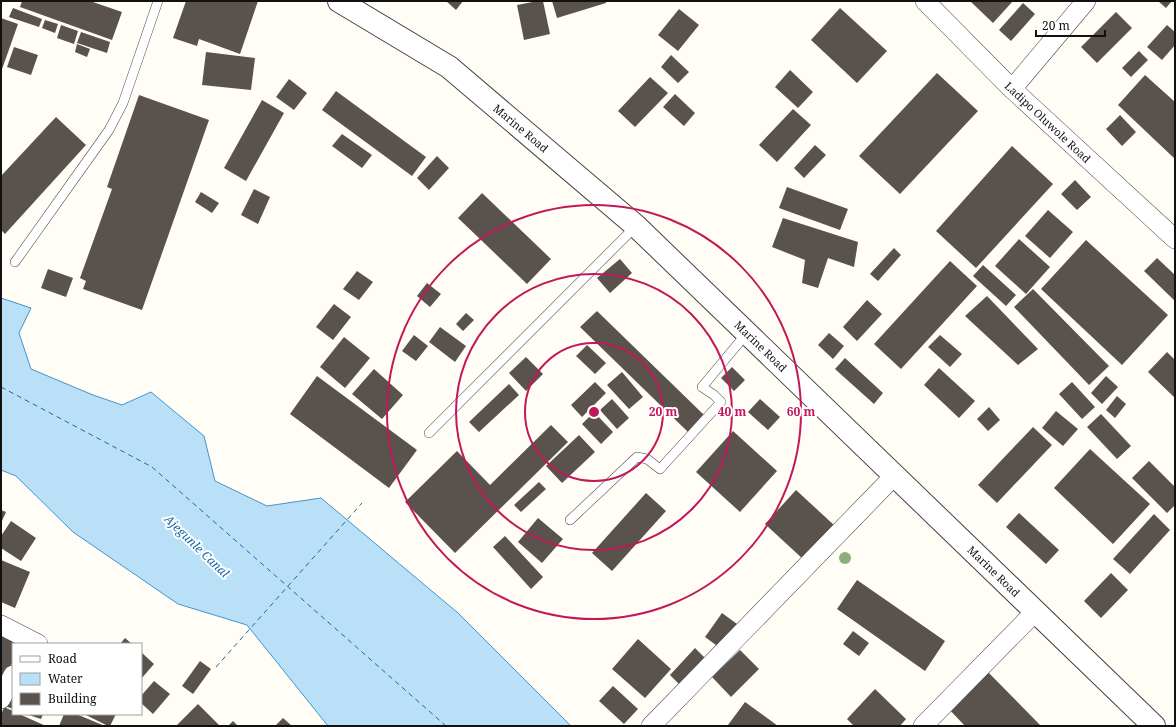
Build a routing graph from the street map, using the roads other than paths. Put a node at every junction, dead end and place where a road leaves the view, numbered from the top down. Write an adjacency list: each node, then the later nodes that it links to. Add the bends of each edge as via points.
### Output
1 (158, 1): 8 (lane, via 123,103 109,130)
2 (339, 1): 6 (street, Marine Road, via 450,67)
3 (925, 1): 5 (street, Ladipo Oluwole Road)
4 (1086, 1): 5 (street)
5 (1012, 90): 7 (street, Ladipo Oluwole Road)
6 (636, 226): 9 (street, Marine Road); 10 (lane)
7 (1175, 239)
8 (15, 262)
9 (747, 333): 11 (street, Marine Road); 12 (lane, via 702,387 721,402 679,449 660,469 647,459 637,457)
10 (429, 433)
11 (895, 475): 13 (street, Marine Road); 18 (street)
12 (570, 520)
13 (1036, 612): 19 (street); 20 (street, Marine Road)
14 (1, 626): 15 (street)
15 (32, 642)
16 (12, 677): 17 (street)
17 (1, 699)
18 (651, 726)
19 (923, 726)
20 (1154, 726)

